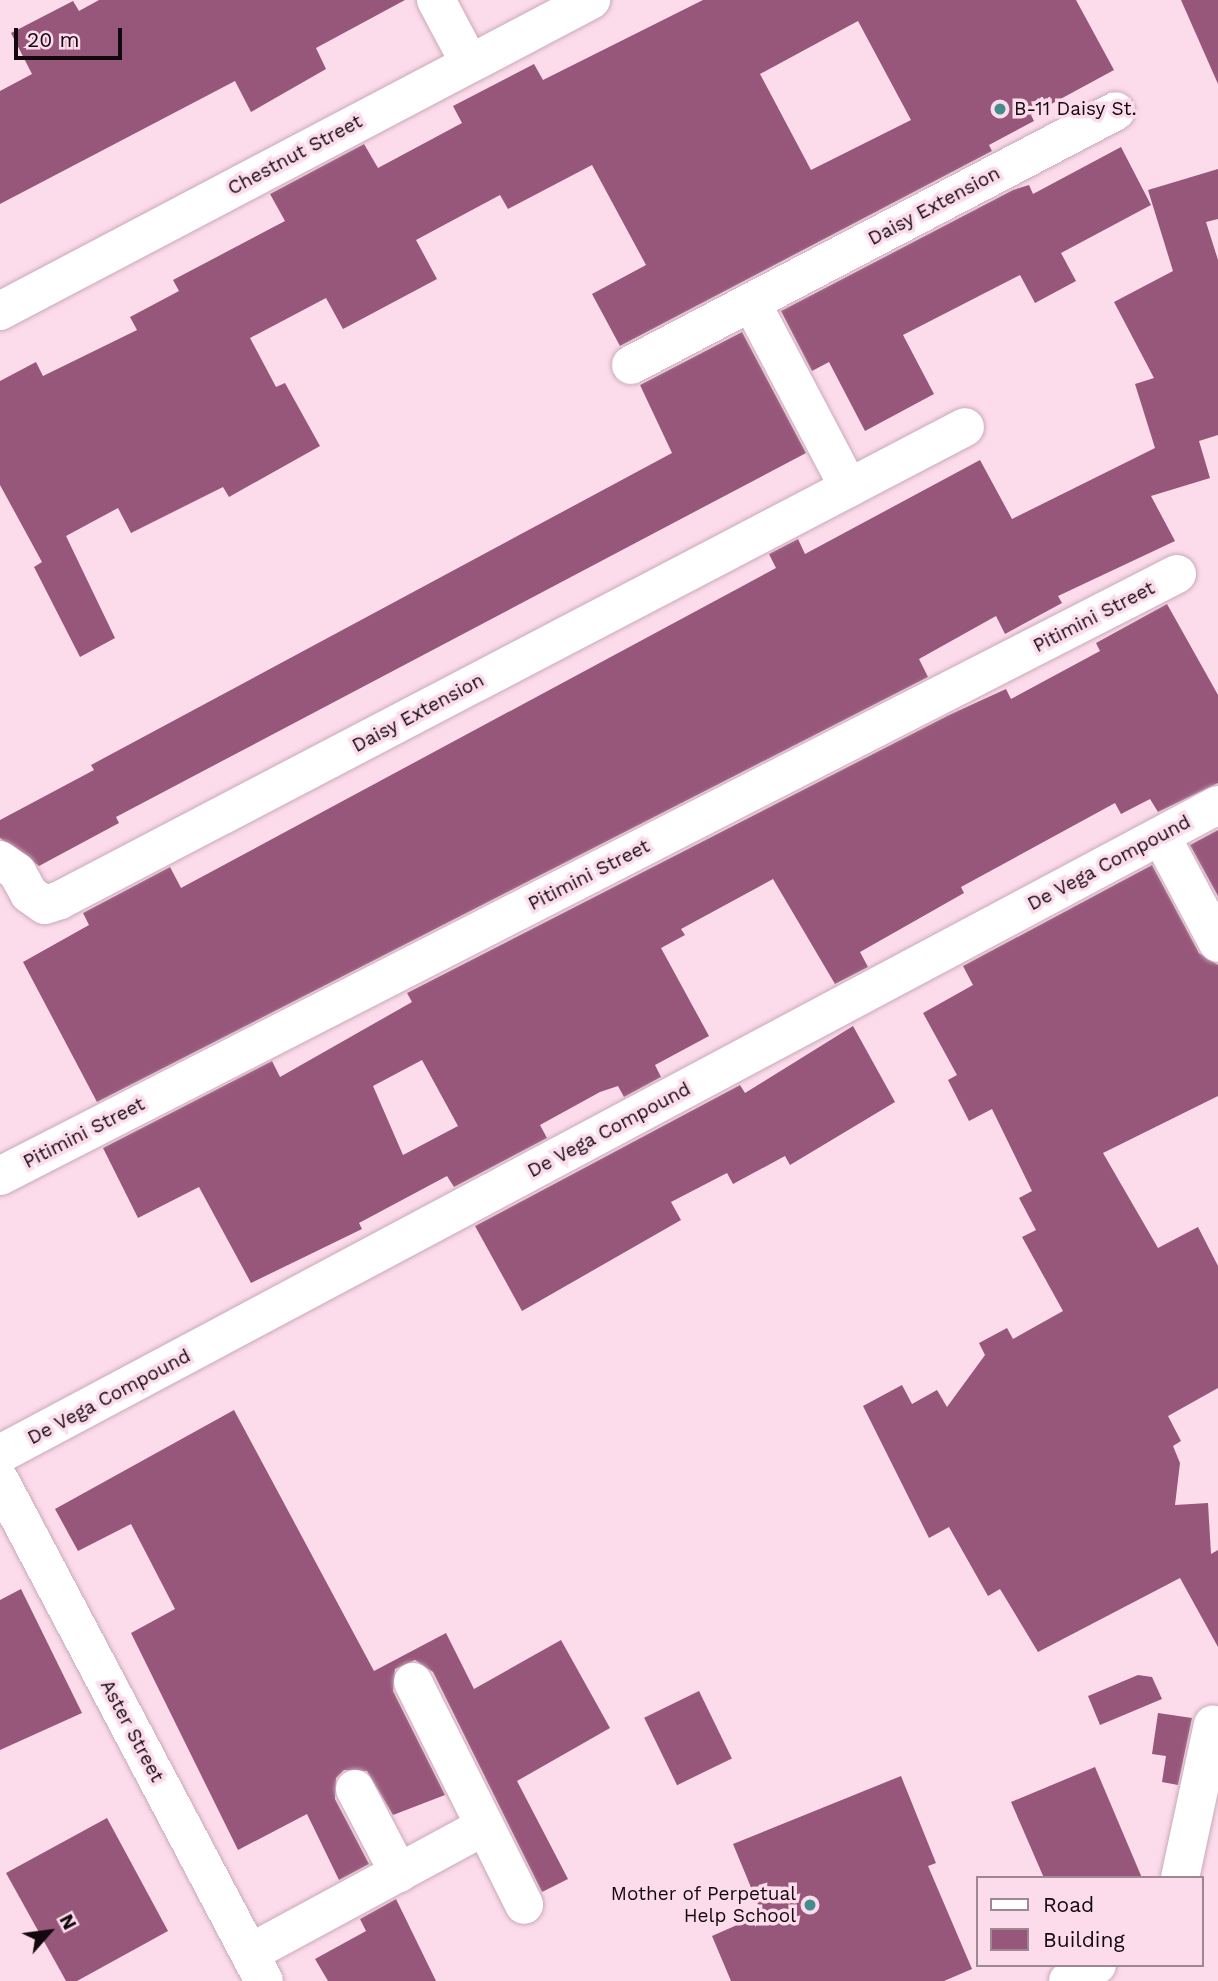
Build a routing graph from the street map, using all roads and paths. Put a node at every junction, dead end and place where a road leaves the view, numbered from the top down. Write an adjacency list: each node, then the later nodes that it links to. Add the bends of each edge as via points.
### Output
1 (436, 0): 3 (street)
2 (591, 0): 3 (street, Chestnut Street)
3 (470, 64): 6 (street, Chestnut Street)
4 (1116, 111): 5 (street, Daisy Extension)
5 (751, 302): 7 (street, Daisy Extension); 9 (street)
6 (0, 311)
7 (631, 365)
8 (965, 427): 9 (street, Daisy Extension)
9 (849, 488): 13 (street, Daisy Extension, via 60,900 45,905 29,894 17,872)
10 (1177, 574): 15 (street, Pitimini Street)
11 (1218, 805): 12 (street, De Vega Compound)
12 (1161, 836): 14 (street); 16 (street, De Vega Compound)
13 (0, 860)
14 (1218, 943)
15 (0, 1176)
16 (0, 1454)
17 (0, 1481): 25 (street, Aster Street)
18 (413, 1682): 21 (street)
19 (1213, 1724): 23 (street)
20 (355, 1789): 22 (street)
21 (485, 1826): 22 (street); 24 (street)
22 (399, 1873): 25 (street)
23 (1180, 1876)
24 (524, 1905)
25 (257, 1967)
26 (1093, 1967): 27 (street)
27 (1068, 1981)

